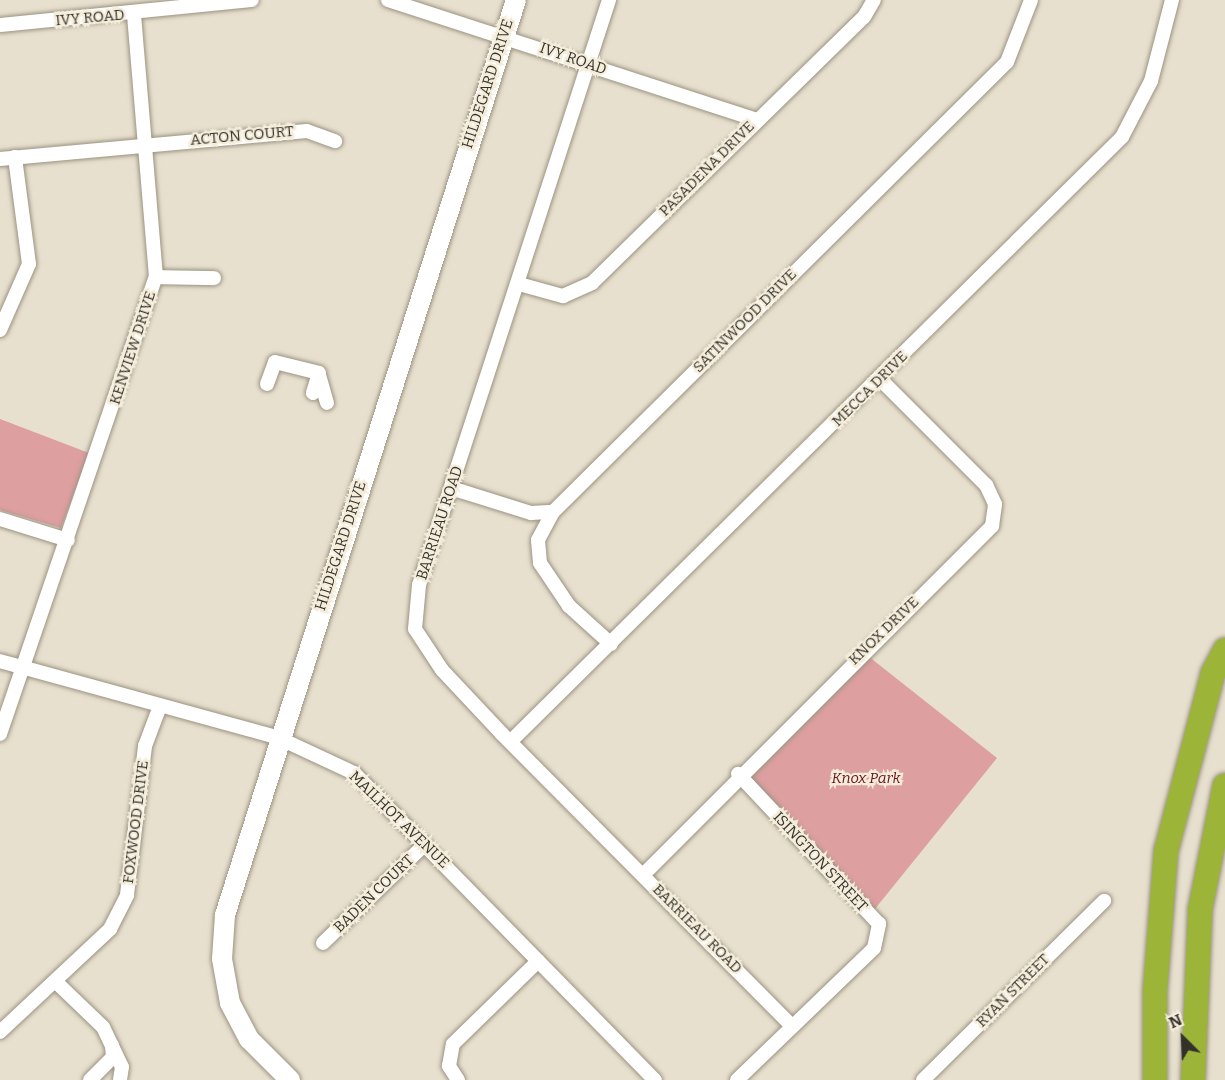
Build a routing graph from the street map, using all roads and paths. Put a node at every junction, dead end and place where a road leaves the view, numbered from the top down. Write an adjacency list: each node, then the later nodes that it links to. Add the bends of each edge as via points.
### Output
1 (252, 0): 8 (street, IVY ROAD)
2 (388, 0): 10 (street, IVY ROAD)
3 (516, 0): 10 (street, HILDEGARD DRIVE)
4 (609, 0): 11 (street, BARRIEAU ROAD)
5 (874, 0): 12 (street, PASADENA DRIVE, via 864,17)
6 (1031, 0): 27 (street, SATINWOOD DRIVE, via 1007,62)
7 (1172, 0): 22 (street, MECCA DRIVE, via 1151,81 1122,137)
8 (134, 14): 9 (street, IVY ROAD); 14 (street, KENVIEW DRIVE)
9 (0, 25)
10 (503, 36): 11 (street, IVY ROAD); 38 (street, HILDEGARD DRIVE)
11 (587, 65): 12 (street, IVY ROAD); 19 (street, BARRIEAU ROAD)
12 (757, 120): 19 (street, PASADENA DRIVE, via 592,283 563,296)
13 (335, 141): 14 (street, ACTON COURT, via 307,131)
14 (147, 144): 15 (street, ACTON COURT); 17 (street, KENVIEW DRIVE)
15 (15, 157): 16 (street, ACTON COURT); 20 (street, via 28,264)
16 (0, 159)
17 (156, 277): 18 (street); 29 (street, KENVIEW DRIVE)
18 (214, 278)
19 (519, 284): 26 (street, BARRIEAU ROAD)
20 (0, 330)
21 (319, 374): 23 (street, via 275,362); 24 (street); 25 (street)
22 (880, 379): 31 (street, MECCA DRIVE); 40 (street, KNOX DRIVE, via 986,485 995,504 992,526)
23 (267, 384)
24 (313, 393)
25 (327, 403)
26 (451, 488): 27 (street, via 531,513); 39 (street, BARRIEAU ROAD, via 419,585 416,629 442,670)
27 (553, 512): 31 (street, SATINWOOD DRIVE, via 538,540 540,563 569,606)
28 (0, 519): 29 (street)
29 (68, 540): 34 (street, KENVIEW DRIVE)
30 (1225, 634): 35 (highway)
31 (611, 644): 39 (street, MECCA DRIVE)
32 (1225, 650): 35 (highway)
33 (0, 661): 34 (street, MAILHOT AVENUE)
34 (23, 668): 36 (street, MAILHOT AVENUE); 37 (street, KENVIEW DRIVE)
35 (1213, 673): 58 (highway, via 1166,851 1155,991)
36 (160, 706): 38 (street, MAILHOT AVENUE); 47 (street, FOXWOOD DRIVE, via 145,746 127,895 110,929)
37 (0, 734)
38 (279, 738): 42 (street, MAILHOT AVENUE, via 354,773); 53 (street, HILDEGARD DRIVE, via 225,915 222,959 230,1003 249,1039)
39 (511, 741): 43 (street, BARRIEAU ROAD)
40 (738, 774): 43 (street, KNOX DRIVE); 48 (street, ISINGTON STREET, via 879,924 874,948)
41 (1225, 785): 59 (highway, via 1200,910)
42 (425, 844): 45 (street, BADEN COURT); 46 (street, MAILHOT AVENUE)
43 (643, 874): 48 (street, BARRIEAU ROAD)
44 (1104, 901): 57 (street, RYAN STREET)
45 (323, 943)
46 (538, 961): 54 (street, via 453,1044 449,1066); 55 (street, MAILHOT AVENUE)
47 (55, 981): 49 (street, FOXWOOD DRIVE); 50 (street)
48 (792, 1026): 56 (street, ISINGTON STREET)
49 (0, 1032)
50 (112, 1043): 51 (street, via 113,1057); 52 (street, via 122,1067)
51 (90, 1080)
52 (120, 1080)
53 (291, 1080)
54 (458, 1080)
55 (655, 1080)
56 (737, 1080)
57 (923, 1080)
58 (1155, 1080)
59 (1193, 1080)

